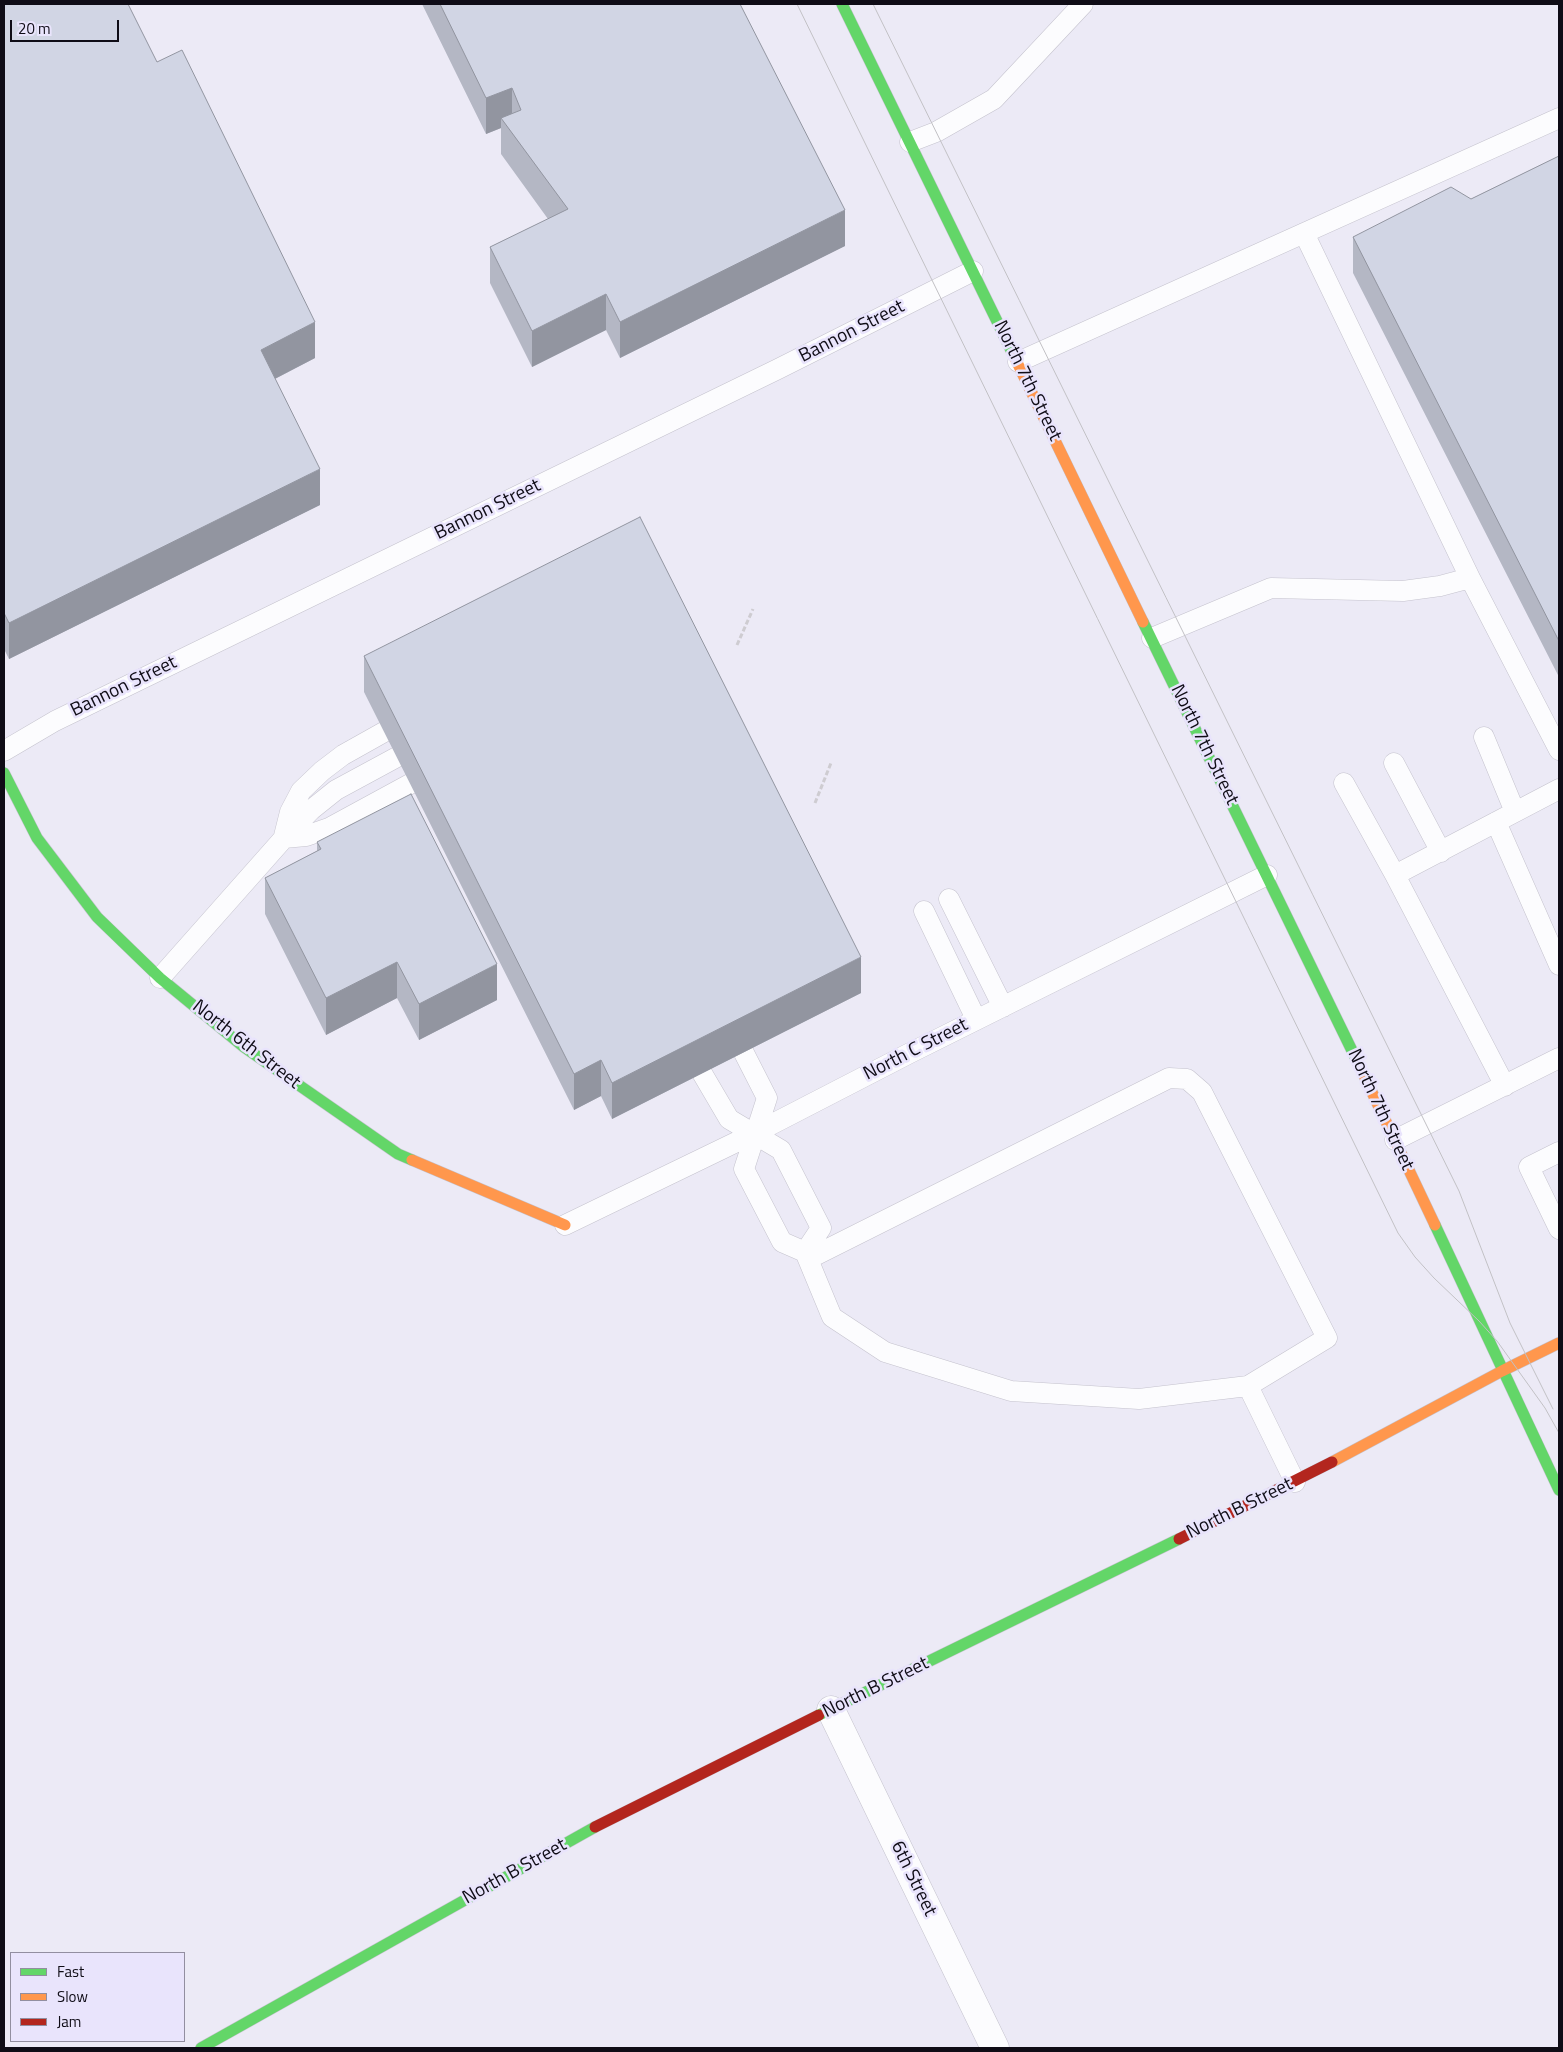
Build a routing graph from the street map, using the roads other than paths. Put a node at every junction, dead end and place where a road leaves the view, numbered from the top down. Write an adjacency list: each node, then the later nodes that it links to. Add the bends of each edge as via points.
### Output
1 (842, 4): 4 (street, North 7th Street)
2 (1082, 4): 4 (lane, via 994,99 936,132)
3 (1559, 118): 5 (lane)
4 (910, 142): 6 (street, North 7th Street)
5 (1304, 233): 7 (lane); 8 (lane)
6 (973, 271): 7 (street, North 7th Street); 13 (lane, Bannon Street, via 55,721)
7 (1018, 362): 9 (street, North 7th Street)
8 (1470, 578): 9 (lane, via 1403,591 1271,588); 12 (lane)
9 (1152, 638): 24 (street, North 7th Street)
10 (384, 732): 22 (lane, via 343,755 301,791 290,812)
11 (1484, 737): 20 (lane)
12 (1559, 750)
13 (4, 751)
14 (397, 757): 22 (lane, via 336,790)
15 (1394, 763): 23 (lane)
16 (4, 773): 29 (street, North 6th Street, via 37,838 49,854 98,917)
17 (1344, 783): 25 (lane)
18 (410, 784): 22 (lane, via 329,828 306,836)
19 (1559, 789): 20 (lane)
20 (1515, 812): 21 (lane)
21 (1496, 822): 23 (lane); 28 (lane)
22 (284, 838): 29 (lane)
23 (1440, 852): 25 (lane)
24 (1267, 875): 30 (lane, North C Street); 37 (street, North 7th Street)
25 (1395, 875): 35 (lane)
26 (949, 899): 30 (lane)
27 (924, 911): 31 (lane)
28 (1559, 965)
29 (160, 978): 39 (street, North 6th Street, via 244,1048 398,1154)
30 (1003, 1006): 31 (lane, North C Street)
31 (976, 1020): 36 (lane, North C Street)
32 (744, 1053): 36 (lane, via 767,1098)
33 (1559, 1058): 35 (lane)
34 (702, 1074): 36 (lane, via 729,1119)
35 (1505, 1086): 37 (lane)
36 (755, 1133): 39 (lane, North C Street); 41 (lane, via 744,1169 782,1242); 41 (lane, via 781,1150 821,1228)
37 (1395, 1140): 43 (street, North 7th Street)
38 (1559, 1152): 40 (lane, via 1529,1167)
39 (565, 1225)
40 (1559, 1229)
41 (807, 1256): 44 (lane, via 832,1317 885,1352 1011,1391 1139,1400); 44 (lane, via 1169,1078 1187,1079 1202,1092 1327,1338)
42 (1559, 1343): 43 (street, North B Street)
43 (1502, 1372): 45 (street, North B Street); 46 (street, North 7th Street)
44 (1248, 1386): 45 (lane)
45 (1295, 1482): 47 (street, North B Street)
46 (1559, 1490)
47 (831, 1710): 48 (street, North B Street, via 610,1818); 49 (street, 6th Street)
48 (201, 2048)
49 (995, 2048)

